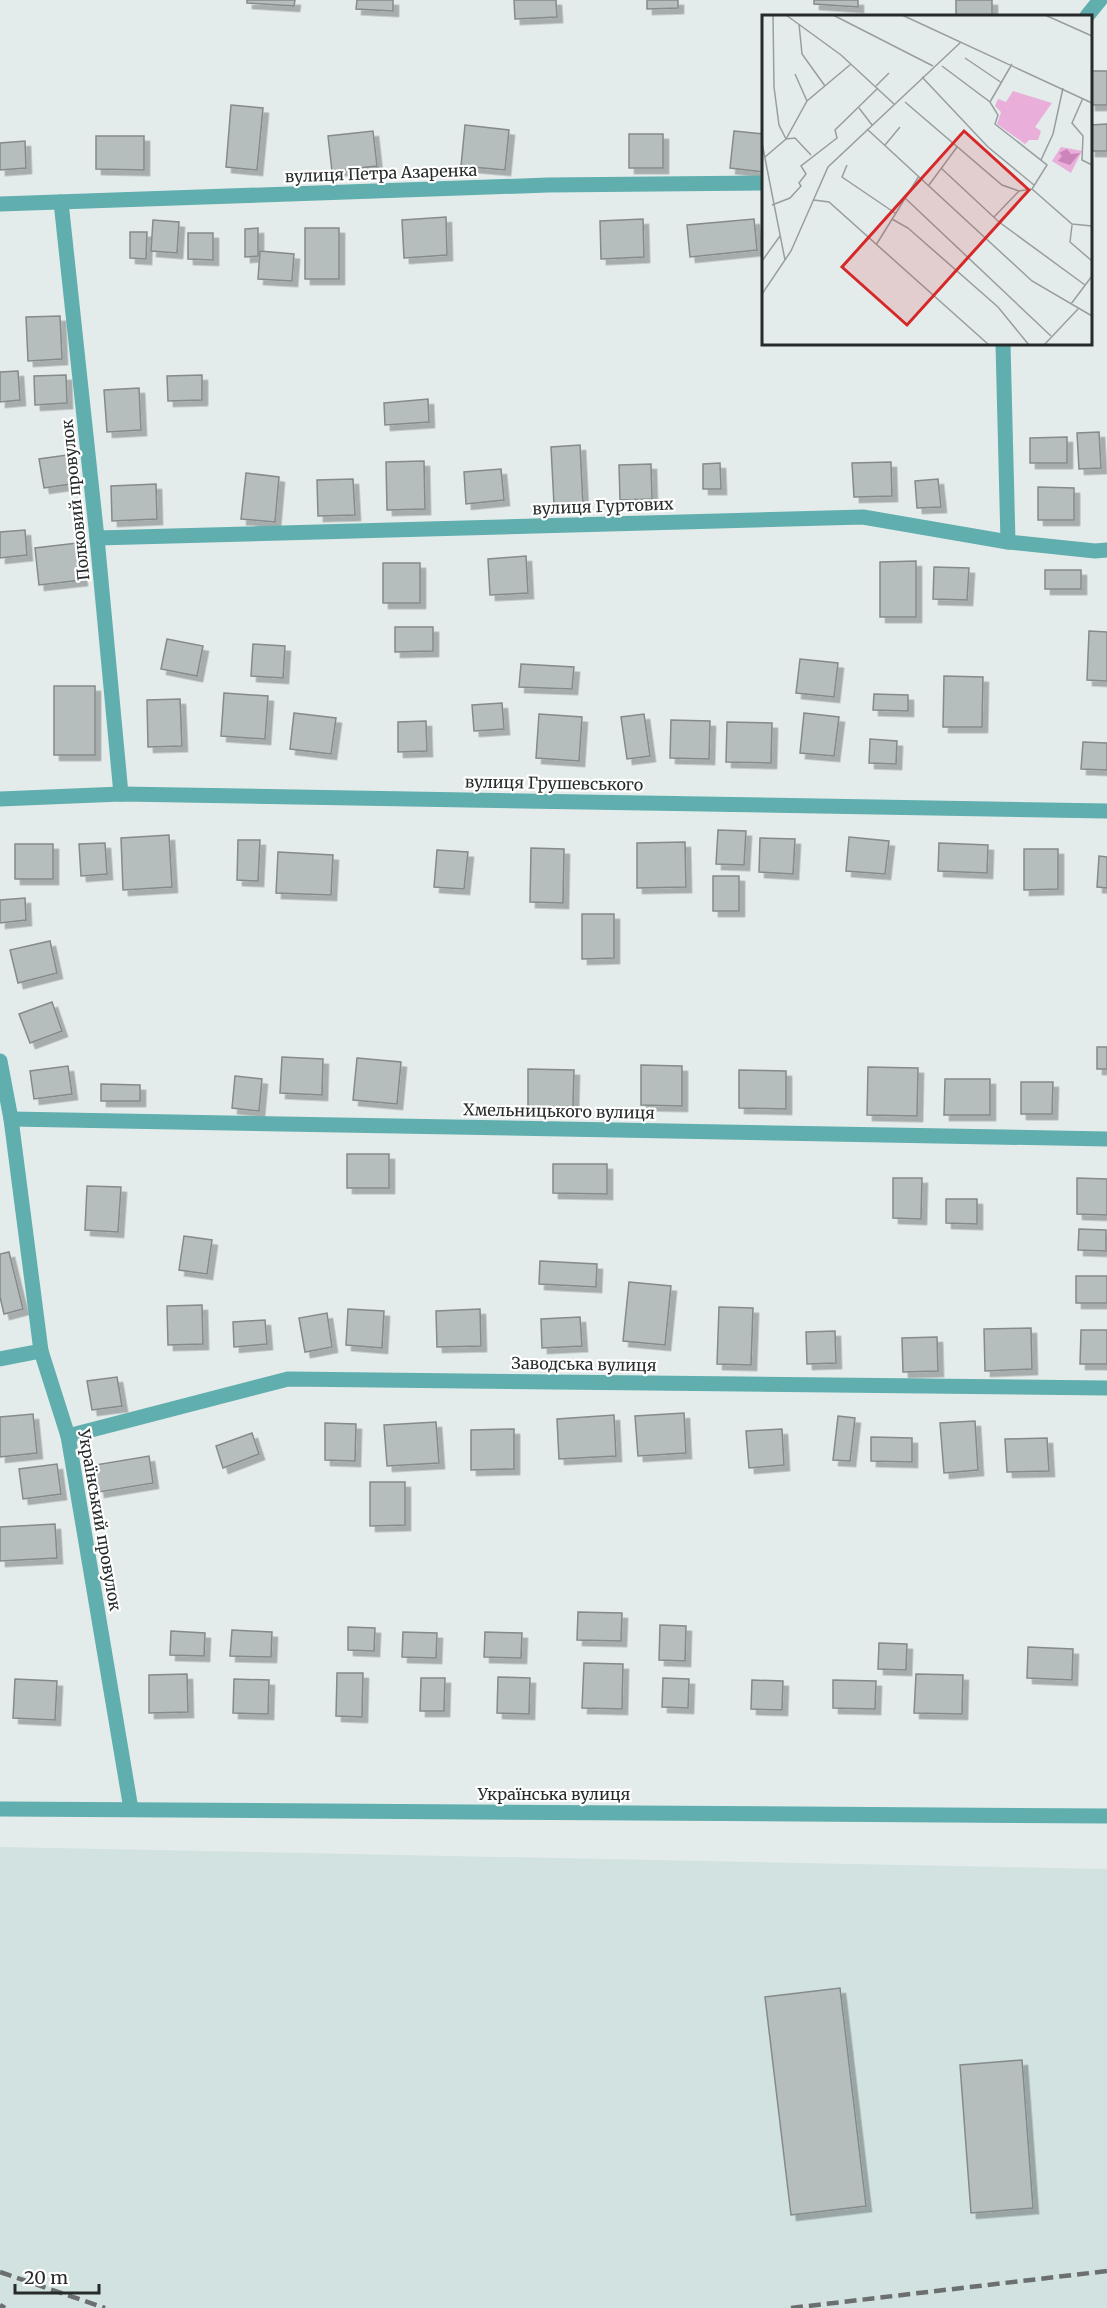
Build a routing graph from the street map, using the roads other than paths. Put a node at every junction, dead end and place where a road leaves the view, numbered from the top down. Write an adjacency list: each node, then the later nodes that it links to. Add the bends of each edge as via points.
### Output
1 (1100, 0): 2 (street)
2 (1089, 15)
3 (762, 183): 4 (street, вулиця Петра Азаренка, via 548,185)
4 (61, 202): 5 (street, вулиця Петра Азаренка); 7 (street, Полковий провулок)
5 (0, 204)
6 (1003, 345): 8 (street)
7 (97, 538): 8 (street, вулиця Гуртових, via 863,517); 10 (street, Полковий провулок)
8 (1008, 542): 9 (street, вулиця Гуртових)
9 (1107, 550)
10 (121, 794): 11 (street, вулиця Грушевського); 12 (street, вулиця Грушевського)
11 (0, 799)
12 (1107, 811)
13 (0, 1062): 14 (street, Український провулок)
14 (11, 1119): 15 (street, Хмельницького вулиця); 16 (street, Український провулок)
15 (1107, 1139)
16 (41, 1351): 17 (street); 19 (street, Український провулок)
17 (0, 1359)
18 (1107, 1388): 19 (street, Заводська вулиця, via 288,1379)
19 (68, 1436): 21 (street, Український провулок)
20 (0, 1809): 21 (street, Українська вулиця)
21 (131, 1809): 22 (street, Українська вулиця)
22 (1107, 1816)

